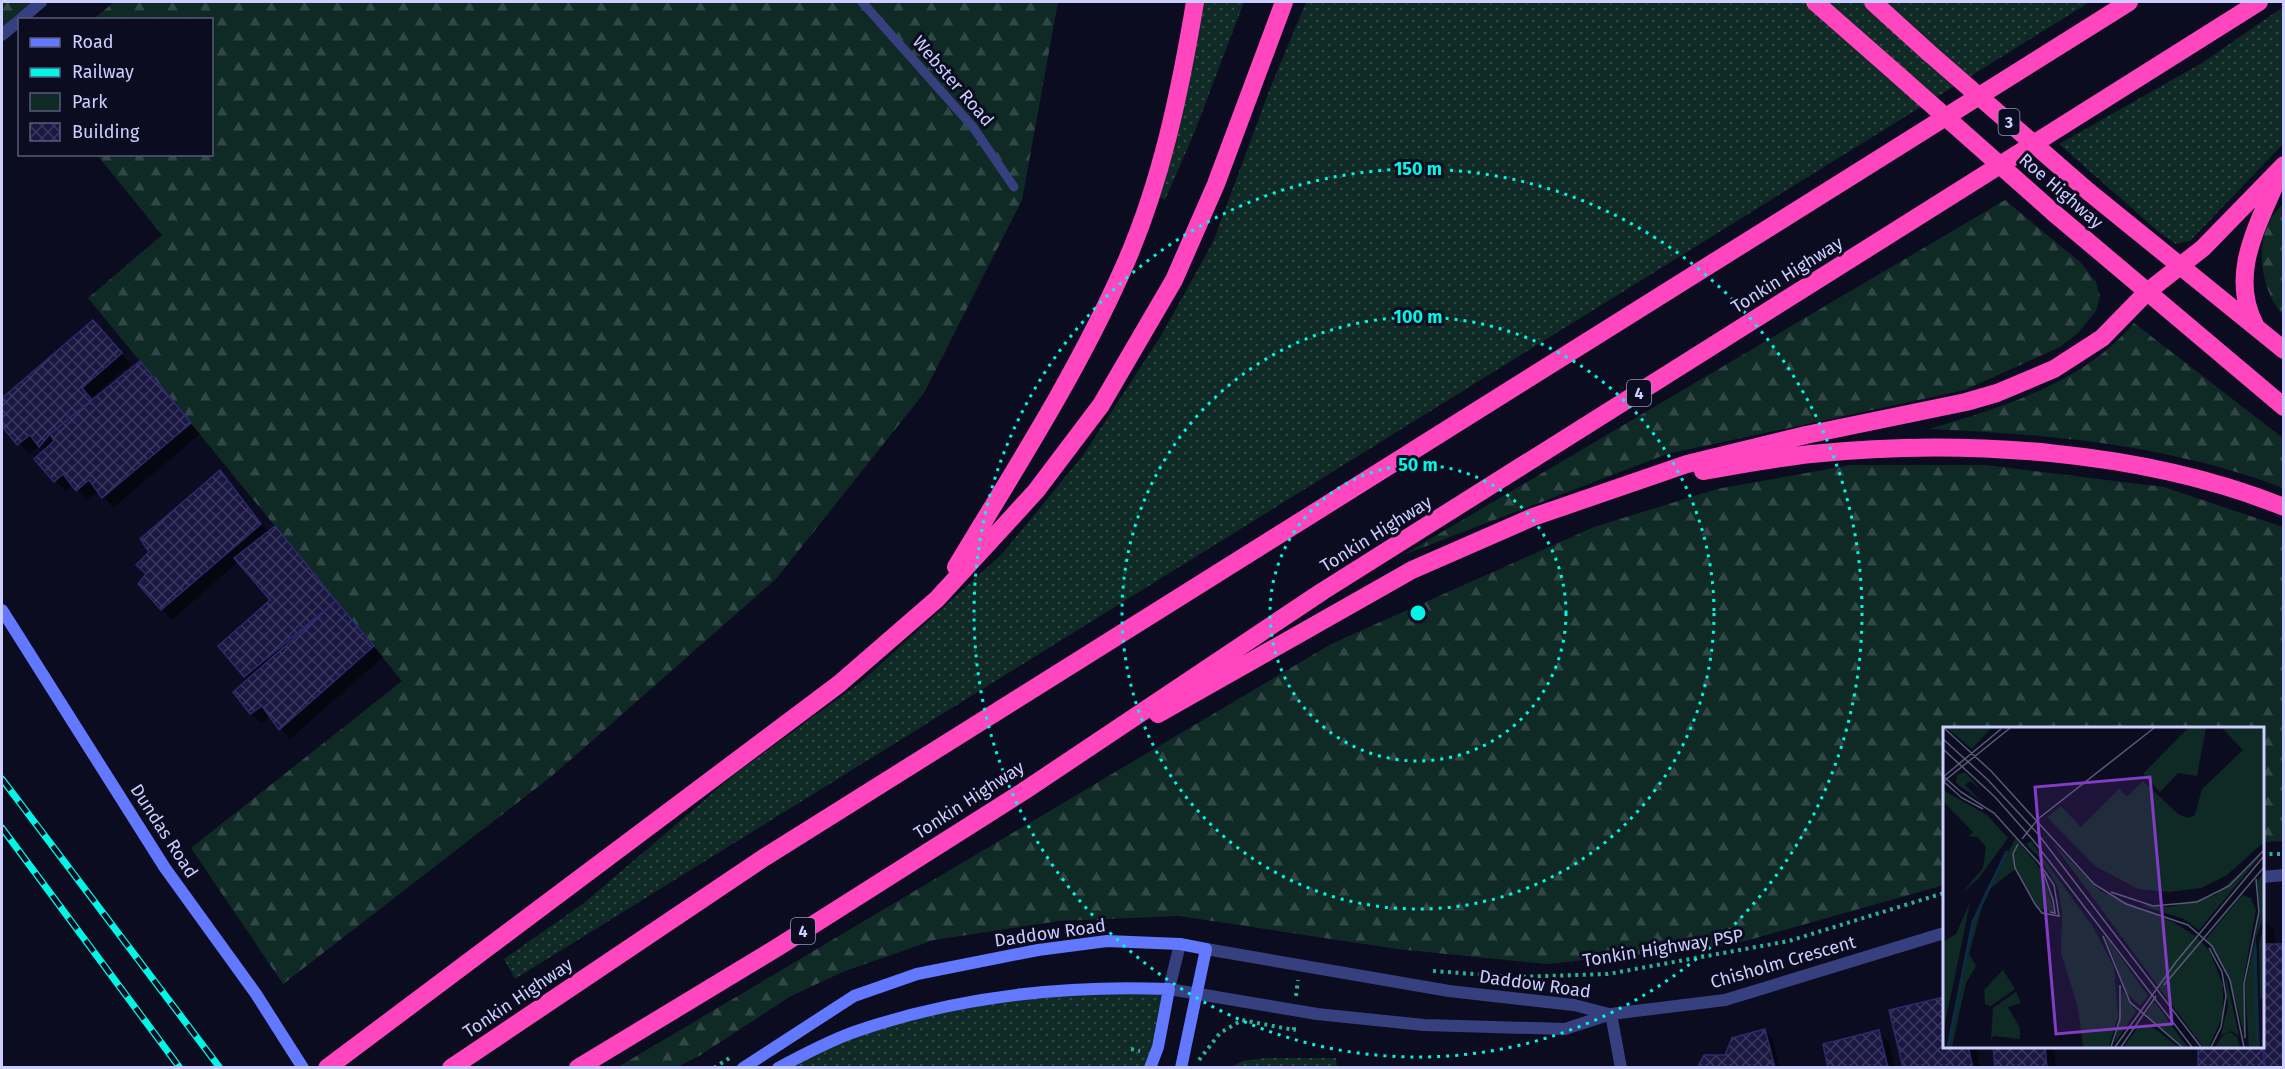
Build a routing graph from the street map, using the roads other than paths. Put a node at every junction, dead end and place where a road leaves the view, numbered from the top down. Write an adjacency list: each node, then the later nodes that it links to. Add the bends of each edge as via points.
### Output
1 (41, 2): 9 (street)
2 (862, 2): 13 (lane, Webster Road, via 973,127)
3 (1195, 2): 21 (highway, via 1183,76 1160,168 1124,268 1074,372)
4 (1284, 2): 21 (highway, via 1216,184 1149,327 1101,405 1036,491)
5 (1815, 2): 15 (highway, Roe Highway / 3, bridge)
6 (1873, 2): 14 (highway, Roe Highway / 3, bridge)
7 (2129, 2): 34 (highway, Tonkin Highway, via 765,857)
8 (2259, 2): 23 (highway, Tonkin Highway / 4, via 1333,585)
9 (22, 18)
10 (18, 22): 11 (street)
11 (2, 35)
12 (2283, 165): 14 (highway, via 2203,248); 16 (highway, via 2244,267 2243,295)
13 (1014, 187)
14 (2179, 265): 15 (highway); 16 (highway, Roe Highway / 3)
15 (2147, 292): 18 (highway, Roe Highway / 3); 19 (highway, via 2102,338 2054,369 1998,393 1687,464)
16 (2257, 330): 17 (highway, Roe Highway / 3)
17 (2283, 350)
18 (2283, 408)
19 (1581, 500): 20 (highway, via 1697,472 1810,454 1978,448 2089,458 2193,477); 23 (highway, via 1412,570)
20 (2283, 507)
21 (937, 599): 33 (highway, via 839,684)
22 (2, 610): 32 (main road, Dundas Road, via 165,868 256,994)
23 (1024, 791): 35 (highway, Tonkin Highway / 4)
24 (2283, 875): 25 (street)
25 (2264, 876)
26 (1943, 933): 31 (street, Chisholm Crescent, via 1725,1000)
27 (1180, 944): 28 (main road, Daddow Road); 29 (street); 36 (main road, Daddow Road, via 1107,941 917,974 854,996)
28 (1206, 949): 30 (main road); 31 (street, Daddow Road, via 1449,991 1574,1005)
29 (1169, 989): 30 (street, Daddow Road); 37 (main road, Daddow Road, via 1049,991 936,1008 855,1032); 38 (main road)
30 (1198, 994): 31 (street, Daddow Road, via 1424,1025 1565,1029); 39 (main road)
31 (1611, 1014): 40 (street)
32 (303, 1068)
33 (327, 1068)
34 (452, 1068)
35 (579, 1068)
36 (743, 1068)
37 (777, 1068)
38 (1150, 1068)
39 (1181, 1068)
40 (1621, 1068)

